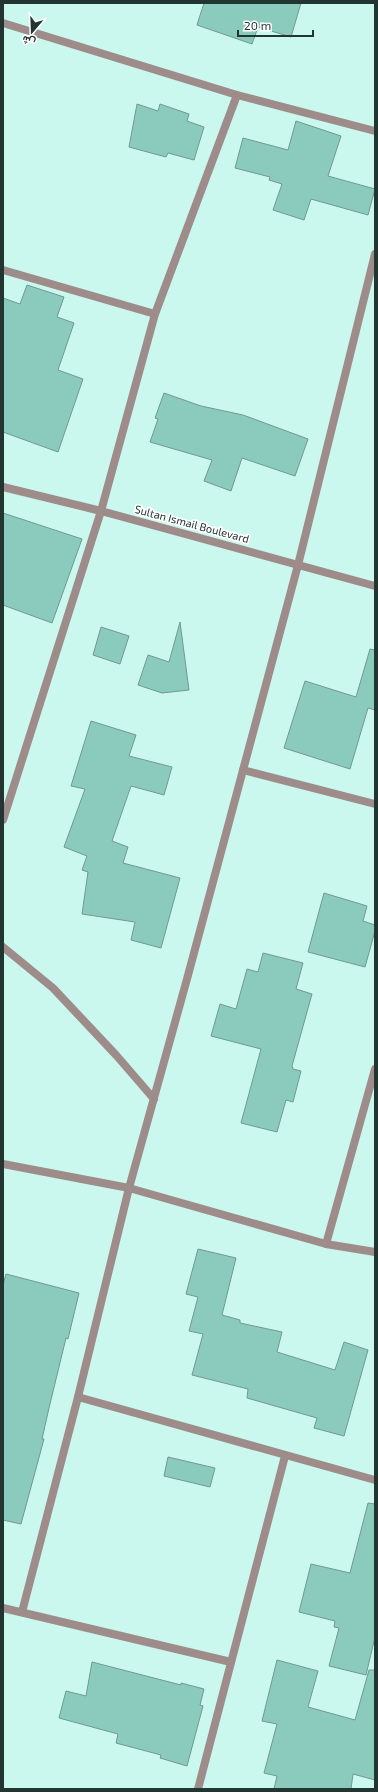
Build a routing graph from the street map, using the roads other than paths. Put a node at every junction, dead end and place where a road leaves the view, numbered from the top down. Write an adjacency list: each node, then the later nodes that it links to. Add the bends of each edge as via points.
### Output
1 (3, 23): 2 (street)
2 (238, 96): 3 (street); 6 (street)
3 (375, 130)
4 (375, 254): 9 (street)
5 (3, 270): 6 (street)
6 (155, 314): 8 (street)
7 (3, 487): 8 (street, Sultan Ismail Boulevard)
8 (101, 511): 9 (street, Sultan Ismail Boulevard); 13 (street)
9 (298, 565): 10 (street, Sultan Ismail Boulevard); 11 (street)
10 (375, 586)
11 (243, 770): 12 (street); 16 (street)
12 (375, 804)
13 (3, 820)
14 (3, 947): 16 (street, via 53,988)
15 (375, 1069): 19 (street)
16 (154, 1099): 18 (street)
17 (3, 1164): 18 (street)
18 (129, 1188): 19 (street); 21 (street)
19 (326, 1244): 20 (street)
20 (375, 1252)
21 (78, 1397): 22 (street); 25 (street)
22 (285, 1456): 23 (street); 26 (street)
23 (375, 1480)
24 (3, 1608): 25 (street)
25 (22, 1612): 26 (street)
26 (231, 1662): 27 (street)
27 (198, 1789)

